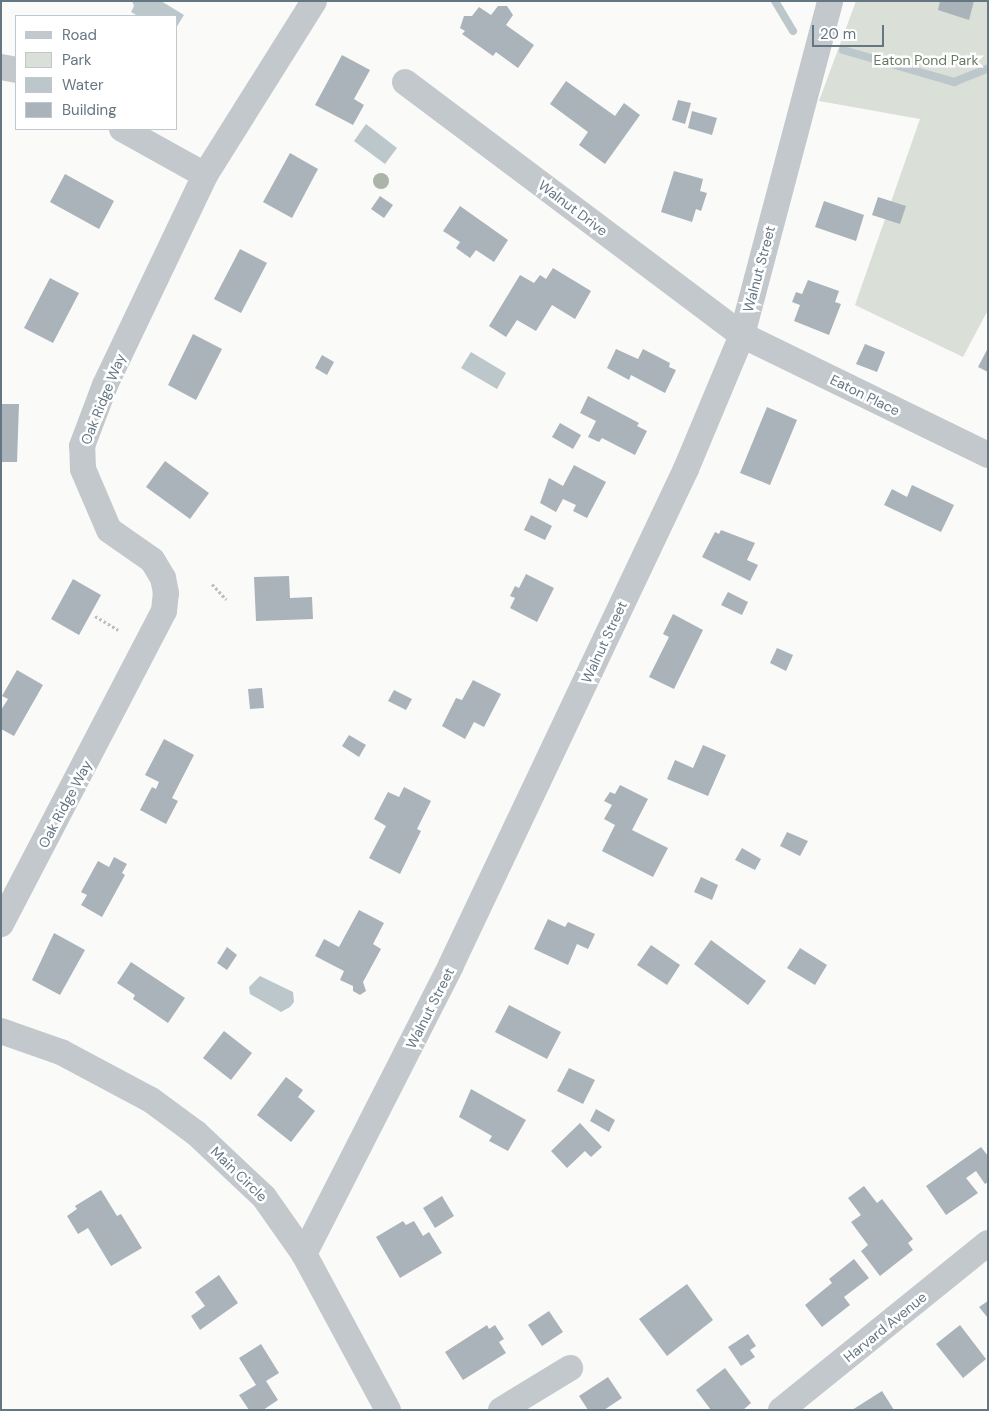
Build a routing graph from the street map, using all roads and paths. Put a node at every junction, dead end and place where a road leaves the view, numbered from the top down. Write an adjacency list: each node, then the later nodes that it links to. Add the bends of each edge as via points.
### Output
1 (314, 1): 7 (street, Oak Ridge Way)
2 (830, 1): 8 (street, Walnut Street)
3 (1, 67): 4 (street)
4 (15, 70)
5 (405, 82): 8 (street, Walnut Drive)
6 (124, 130): 7 (street)
7 (205, 175): 14 (street, Oak Ridge Way, via 105,385 82,446 83,469 110,530 152,560 163,578 166,593 164,611)
8 (742, 334): 9 (street, Eaton Place); 17 (street, Walnut Street, via 686,469 535,793 446,977)
9 (988, 455)
10 (212, 584): 11 (path)
11 (226, 599)
12 (95, 616): 13 (path)
13 (118, 630)
14 (1, 924)
15 (1, 1032): 17 (street, Main Circle, via 61,1052 151,1100 264,1197)
16 (988, 1243): 21 (street, Harvard Avenue)
17 (304, 1254): 19 (street, Main Circle)
18 (570, 1368): 20 (street)
19 (388, 1410)
20 (501, 1410)
21 (781, 1410)

